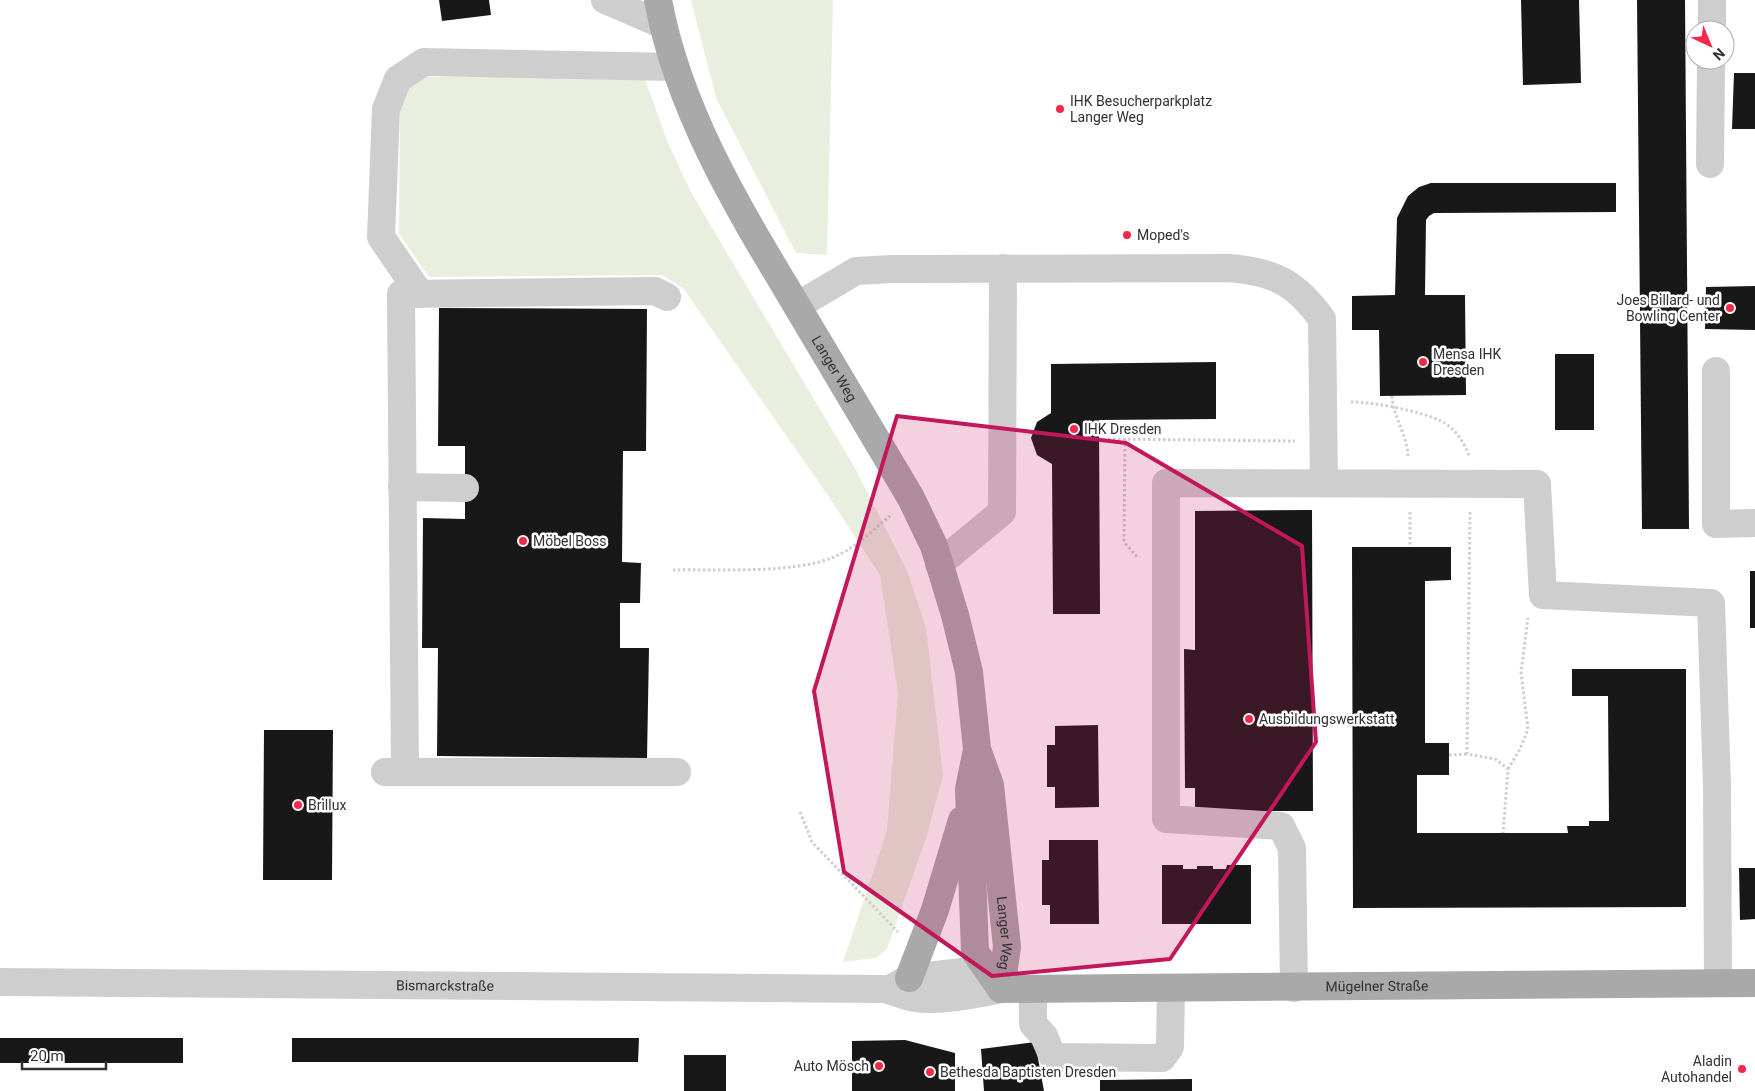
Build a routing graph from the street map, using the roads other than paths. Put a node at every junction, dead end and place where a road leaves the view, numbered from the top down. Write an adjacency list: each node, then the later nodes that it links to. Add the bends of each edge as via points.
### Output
1 (605, 0): 3 (street)
2 (1712, 0): 4 (street)
3 (661, 12): 5 (main road, Langer Weg)
4 (1712, 20)
5 (675, 67): 9 (street, via 424,62 398,79 386,109 381,237); 11 (main road, Langer Weg, via 704,142 741,213)
6 (1711, 70): 7 (street)
7 (1710, 164)
8 (1004, 268): 11 (street, via 856,271); 13 (street, via 1253,270 1274,277 1308,299 1322,319); 17 (street, via 1002,512)
9 (420, 294): 10 (street, via 655,291); 14 (street, via 401,294)
10 (667, 297)
11 (797, 306): 17 (main road, Langer Weg, via 911,498)
12 (1716, 372): 16 (street, via 1716,524)
13 (1324, 483): 22 (street, via 1537,484 1543,595 1711,603 1717,786); 25 (street, via 1166,483 1166,819 1282,826 1292,848)
14 (402, 487): 15 (street); 19 (street, via 395,772)
15 (465, 488)
16 (1755, 523)
17 (939, 564): 18 (main road, Langer Weg, via 969,672)
18 (977, 749): 20 (main road, Langer Weg); 26 (main road, Langer Weg, via 990,785 1007,947)
19 (677, 772)
20 (969, 789): 24 (main road, via 953,855 932,920); 26 (main road, Langer Weg, via 975,952)
21 (0, 982): 24 (street, Bismarckstraße)
22 (1718, 983): 23 (main road, Mügelner Straße); 25 (main road, Mügelner Straße)
23 (1755, 983)
24 (899, 984): 26 (street, Bismarckstraße, via 963,972)
25 (1294, 988): 28 (main road, Mügelner Straße)
26 (1000, 989): 27 (main road, Mügelner Straße)
27 (1033, 989): 28 (main road, Mügelner Straße); 28 (street, via 1033,1024 1044,1036 1053,1057 1162,1058 1170,1047)
28 (1171, 989)

